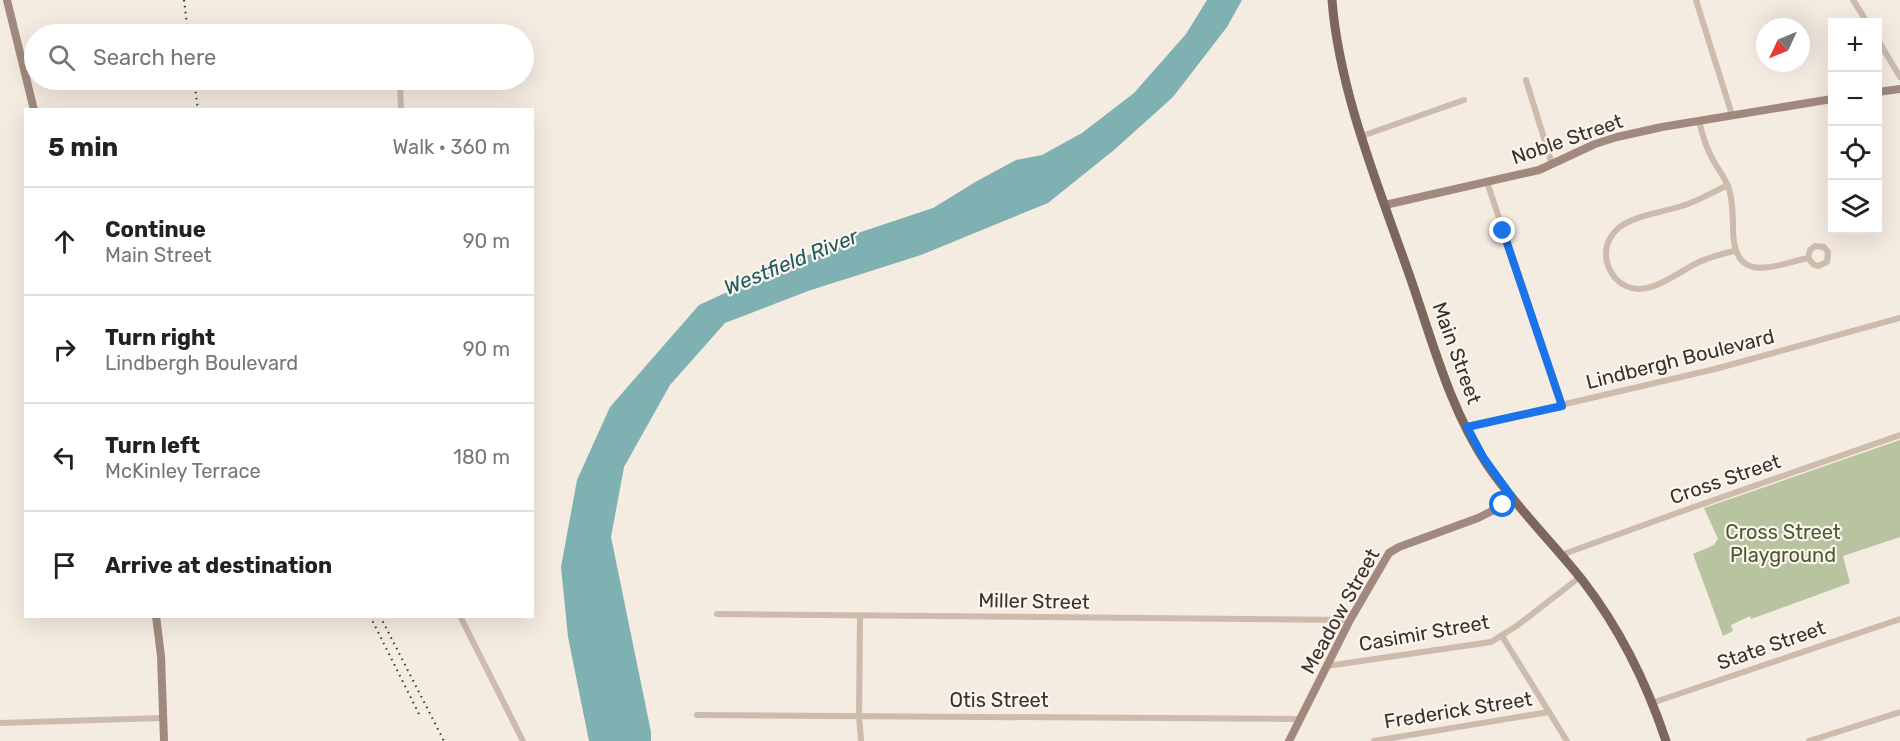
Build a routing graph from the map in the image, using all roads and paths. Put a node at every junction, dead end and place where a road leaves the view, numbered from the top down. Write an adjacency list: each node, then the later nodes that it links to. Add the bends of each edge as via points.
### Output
1 (7, 0): 7 (main road)
2 (1332, 0): 20 (main road, Main Street, via 1338,48)
3 (1696, 0): 18 (street)
4 (1853, 0): 5 (street)
5 (1864, 18)
6 (1882, 47): 8 (street)
7 (24, 69)
8 (1900, 77)
9 (1526, 80): 21 (street)
10 (1900, 89): 13 (main road)
11 (29, 90): 16 (main road)
12 (400, 90): 17 (street)
13 (1882, 91)
14 (1464, 100): 20 (street)
15 (1828, 100): 18 (main road, Noble Street)
16 (34, 108)
17 (401, 108)
18 (1732, 115): 19 (main road, Noble Street)
19 (1699, 121): 21 (main road, Noble Street, via 1617,137); 23 (street, via 1706,147)
20 (1362, 136): 24 (main road, Main Street)
21 (1552, 164): 22 (main road, Noble Street)
22 (1486, 182): 24 (main road, Noble Street); 28 (street)
23 (1728, 185): 25 (street); 25 (street, via 1689,204 1623,225 1608,242 1606,258 1620,282 1641,289 1657,285 1699,262)
24 (1385, 205): 29 (main road, Main Street, via 1447,385)
25 (1734, 251): 26 (street, via 1742,262 1757,268)
26 (1808, 258)
27 (1900, 318): 28 (street, Lindbergh Boulevard)
28 (1562, 406): 29 (street, Lindbergh Boulevard)
29 (1467, 427): 31 (main road, Main Street)
30 (1900, 435): 32 (street, Cross Street)
31 (1512, 497): 32 (main road, Main Street); 38 (main road, Meadow Street, via 1478,518 1391,551)
32 (1561, 555): 33 (main road, Main Street)
33 (1580, 578): 40 (street, Casimir Street); 42 (main road, Main Street, via 1618,634)
34 (717, 614): 35 (street, Miller Street)
35 (860, 616): 38 (street, Miller Street); 46 (street)
36 (156, 618): 47 (main road)
37 (461, 618): 51 (street)
38 (1350, 620): 41 (main road, Meadow Street)
39 (1900, 620): 42 (street, State Street)
40 (1502, 636): 41 (street, Casimir Street, via 1485,643); 43 (street)
41 (1327, 666): 48 (main road, Meadow Street)
42 (1652, 702): 56 (main road, Main Street)
43 (1549, 712): 54 (street, Frederick Street); 55 (street)
44 (1900, 712): 57 (street)
45 (697, 715): 46 (street, Otis Street)
46 (859, 716): 48 (street, Otis Street); 52 (street)
47 (164, 718): 49 (street); 50 (main road)
48 (1300, 719): 53 (main road, Meadow Street)
49 (0, 723)
50 (164, 741)
51 (523, 741)
52 (861, 741)
53 (1289, 741)
54 (1374, 741)
55 (1567, 741)
56 (1666, 741)
57 (1809, 741)

